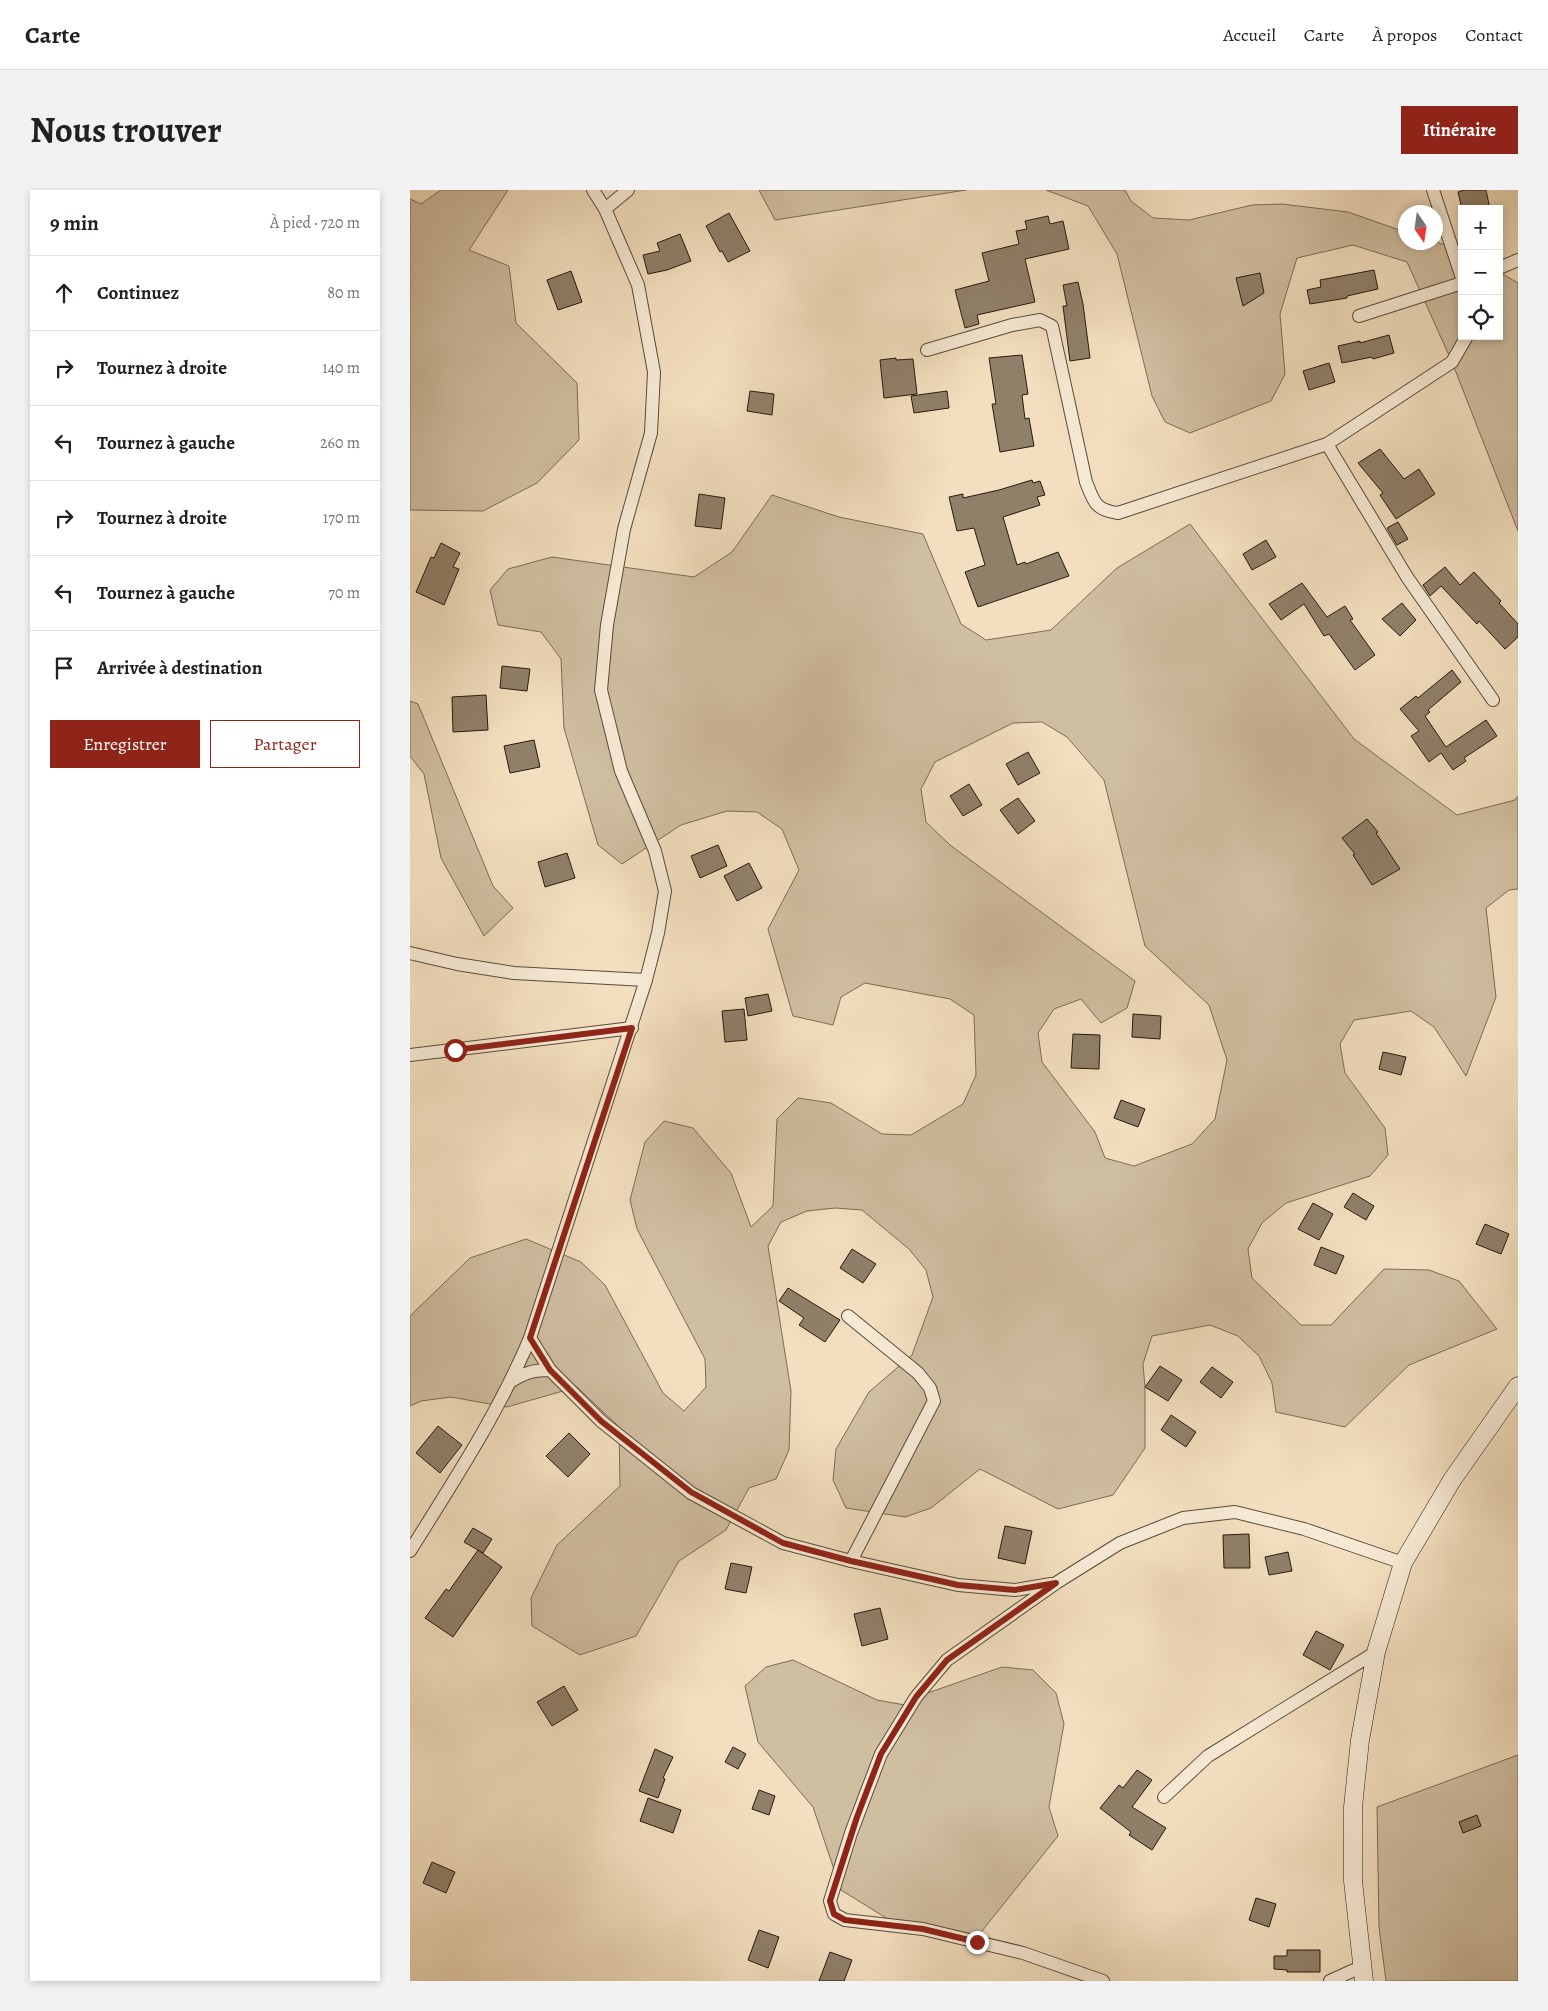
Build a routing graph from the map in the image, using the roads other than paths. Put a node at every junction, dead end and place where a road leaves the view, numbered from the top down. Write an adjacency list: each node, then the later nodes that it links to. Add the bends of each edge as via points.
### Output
1 (592, 190): 4 (street)
2 (628, 190): 4 (street)
3 (1433, 190): 6 (street)
4 (605, 209): 15 (street, via 638,285 654,372 651,433 624,529 607,625 601,690 621,771 655,851 665,891)
5 (1518, 260): 7 (street)
6 (1458, 266)
7 (1503, 266)
8 (1458, 284): 9 (street)
9 (1359, 316)
10 (1464, 340): 12 (street, via 1452,362)
11 (927, 350): 12 (street, via 1040,320 1052,326 1086,482 1094,502 1104,511 1118,512)
12 (1327, 444): 13 (street, via 1406,577)
13 (1493, 700)
14 (410, 953): 15 (street, via 514,973)
15 (646, 980): 16 (street)
16 (632, 1028): 17 (street); 19 (street)
17 (410, 1055)
18 (848, 1316): 24 (street, via 918,1373 930,1388 934,1401)
19 (530, 1338): 20 (street); 21 (street)
20 (550, 1370): 21 (street, via 534,1370); 24 (street, via 601,1421 691,1492 783,1543)
21 (509, 1383): 23 (street, via 475,1448)
22 (1518, 1386): 25 (street, via 1452,1480)
23 (410, 1551)
24 (851, 1561): 26 (street, via 958,1585 1015,1590)
25 (1403, 1562): 26 (street, via 1304,1529 1235,1512 1183,1518 1120,1543); 27 (street)
26 (1056, 1583): 30 (street, via 947,1660 916,1697 881,1754 830,1901 834,1914 845,1920 923,1929 1023,1953)
27 (1376, 1652): 28 (street, via 1208,1756); 29 (street, via 1360,1740 1353,1807 1353,1881)
28 (1164, 1797)
29 (1363, 1974): 31 (street)
30 (1103, 1981)
31 (1330, 1981)

